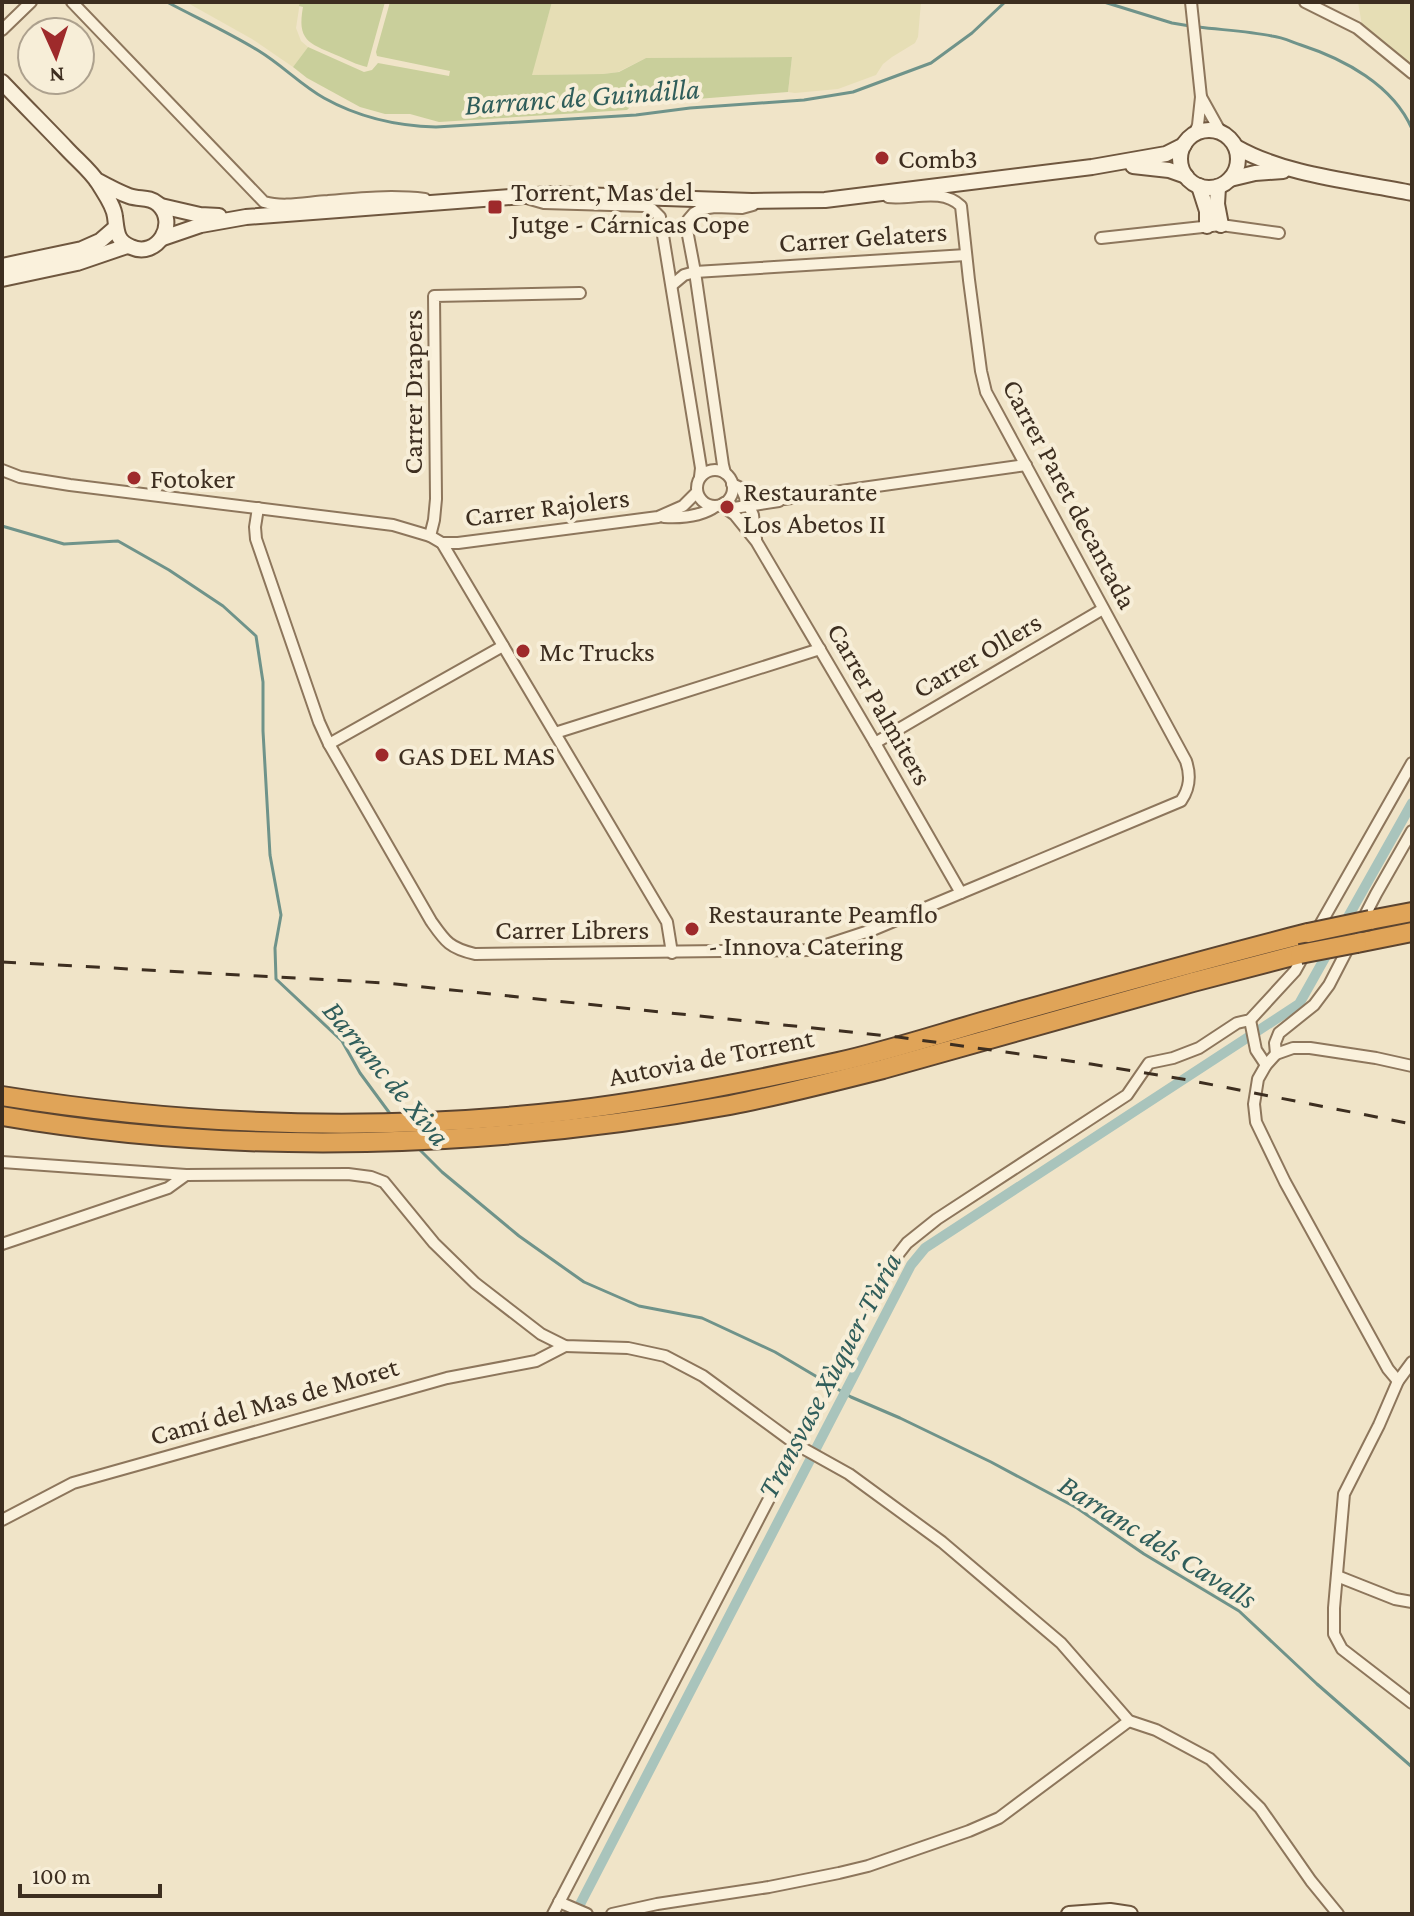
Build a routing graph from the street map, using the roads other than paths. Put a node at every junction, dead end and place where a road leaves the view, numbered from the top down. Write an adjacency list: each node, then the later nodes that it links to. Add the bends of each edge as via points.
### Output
1 (31, 2): 5 (street)
2 (72, 2): 23 (street, via 264,202 411,197)
3 (1191, 2): 8 (street)
4 (1305, 2): 6 (street, via 1357,28)
5 (2, 30)
6 (1412, 73)
7 (2, 82): 15 (street)
8 (1201, 97): 9 (street); 10 (street, via 1198,125)
9 (1221, 133): 10 (street, via 1204,131); 11 (street)
10 (1189, 140): 12 (street, via 1166,154); 14 (street, via 1181,161)
11 (1236, 147): 13 (street); 16 (street, via 1237,167)
12 (1092, 167): 14 (street, via 1150,167); 19 (street)
13 (1296, 170): 16 (street, via 1255,173); 18 (street)
14 (1186, 176): 17 (street)
15 (96, 180): 21 (street); 26 (street)
16 (1224, 183): 17 (street); 27 (street)
17 (1199, 186): 27 (street)
18 (1412, 193)
19 (870, 195): 22 (street); 32 (street, Carrer Paret decantada, via 945,195 955,200 963,214)
20 (520, 196): 22 (street); 23 (street); 36 (street, via 544,203 652,209 660,217)
21 (134, 198): 24 (street); 26 (street, via 119,209)
22 (770, 201): 34 (street, via 694,213 687,230)
23 (455, 202): 25 (street)
24 (161, 206): 25 (street); 29 (street, via 167,222)
25 (246, 217): 29 (street)
26 (115, 222): 31 (street); 33 (street, via 100,241 82,249)
27 (1214, 226): 28 (street); 30 (street)
28 (1279, 233)
29 (163, 238): 31 (street, via 147,249)
30 (1101, 238)
31 (127, 246): 35 (street)
32 (966, 255): 34 (street, Carrer Gelaters); 38 (street, Carrer Paret decantada, via 986,392)
33 (2, 266)
34 (695, 272): 36 (street, Carrer Gelaters); 40 (street)
35 (2, 279)
36 (672, 285): 41 (street)
37 (580, 293): 51 (street, Carrer Drapers, via 434,296 436,499)
38 (1026, 465): 44 (street, Carrer Rajolers); 54 (street, Carrer Paret decantada)
39 (2, 470): 48 (street, via 70,485)
40 (725, 473): 41 (street, via 712,470); 42 (street)
41 (700, 477): 43 (street)
42 (736, 486): 44 (street, Carrer Rajolers); 46 (street); 47 (street, Carrer Palmiters)
43 (697, 492): 46 (street, via 706,504); 49 (street, Carrer Rajolers, via 683,506)
44 (784, 499): 45 (street, Carrer Rajolers)
45 (768, 504): 47 (street, Carrer Rajolers); 50 (street)
46 (720, 505): 47 (street, Carrer Rajolers); 49 (street, Carrer Rajolers, via 706,513); 52 (street, Carrer Palmiters)
47 (750, 506): 50 (street, Carrer Palmiters)
48 (258, 508): 51 (street, via 381,523); 59 (street, Carrer Librers, via 256,539)
49 (658, 517): 53 (street, Carrer Rajolers)
50 (755, 524): 52 (street, Carrer Palmiters)
51 (430, 536): 53 (street)
52 (756, 541): 56 (street, Carrer Palmiters)
53 (442, 543): 55 (street)
54 (1103, 609): 58 (street, Carrer Ollers); 61 (street, Carrer Paret decantada, via 1186,761)
55 (503, 646): 57 (street); 59 (street)
56 (820, 649): 57 (street); 58 (street, Carrer Palmiters)
57 (555, 733): 66 (street, via 667,922)
58 (875, 743): 63 (street, Carrer Palmiters)
59 (329, 744): 66 (street, Carrer Librers, via 449,945 475,954)
60 (1412, 763): 67 (street, via 1295,971)
61 (1188, 786): 63 (street, Carrer Librers, via 1181,801 1166,809)
62 (1412, 831): 68 (street, via 1329,985 1314,1005 1279,1033)
63 (961, 893): 66 (street, Carrer Librers, via 811,950)
64 (1412, 912): 71 (highway, Autovia de Torrent, bridge, via 1192,962 828,1064 566,1111 352,1123 208,1119)
65 (1412, 932): 74 (highway, Autovia de Torrent, bridge, via 1300,954 883,1069 732,1104 466,1138 220,1140)
66 (672, 953)
67 (1250, 1020): 69 (street, via 1256,1050); 78 (street, via 1199,1048 1149,1063 1127,1095 937,1219 907,1243)
68 (1276, 1054): 69 (street); 70 (street, via 1310,1048)
69 (1266, 1065): 81 (street, via 1258,1079 1256,1122)
70 (1412, 1066)
71 (8, 1096)
72 (2, 1116): 74 (highway, Autovia de Torrent)
73 (2, 1123): 74 (highway)
74 (119, 1132)
75 (2, 1162): 76 (street)
76 (186, 1175): 77 (street, via 168,1188); 79 (street, via 348,1174 384,1182 475,1283)
77 (2, 1244)
78 (869, 1303)
79 (565, 1346): 82 (street, via 628,1348 665,1356 703,1376); 83 (street, Camí del Mas de Moret, via 536,1361 447,1378 73,1483)
80 (1412, 1362): 81 (street)
81 (1398, 1381): 84 (street, via 1344,1494)
82 (802, 1448): 87 (street, via 849,1474 942,1542 1061,1643); 88 (street)
83 (2, 1520)
84 (1337, 1576): 85 (street); 86 (street, via 1334,1634 1342,1649)
85 (1412, 1602)
86 (1412, 1703)
87 (1129, 1721): 91 (street, via 999,1818 969,1831 839,1873); 94 (street, via 1210,1759 1260,1808)
88 (559, 1902): 89 (street); 90 (street)
89 (553, 1914)
90 (587, 1914)
91 (612, 1914)
92 (1069, 1914): 93 (street)
93 (1130, 1914)
94 (1338, 1914)

